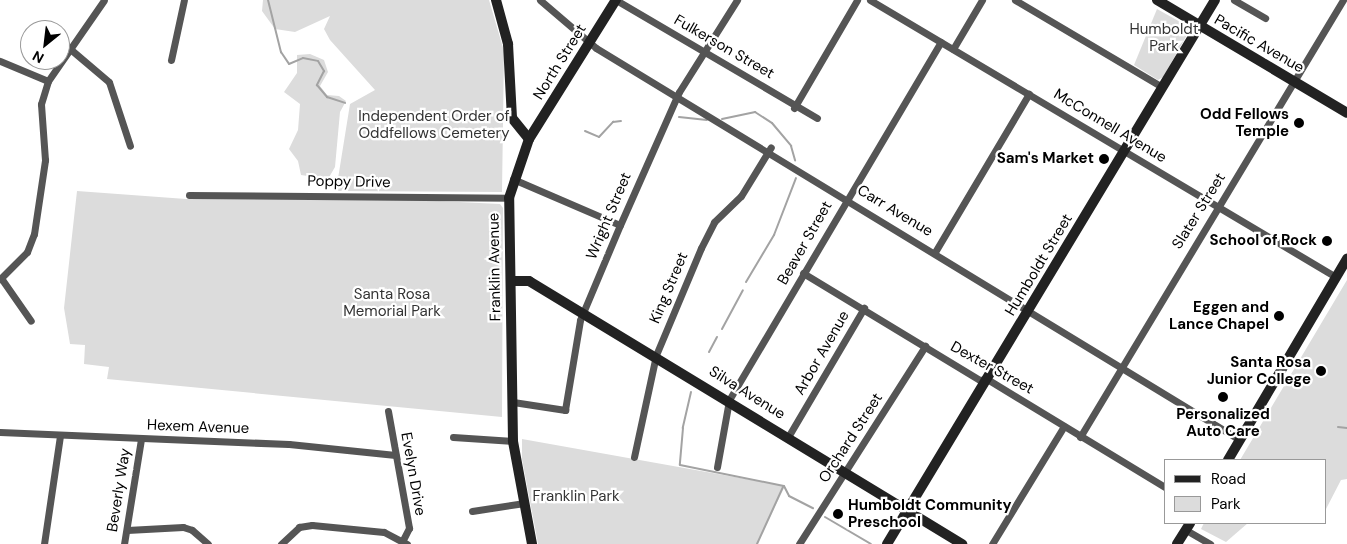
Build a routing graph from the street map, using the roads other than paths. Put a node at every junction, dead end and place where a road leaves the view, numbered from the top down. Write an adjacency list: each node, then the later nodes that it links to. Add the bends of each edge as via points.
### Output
1 (104, 0): 19 (street)
2 (184, 0): 23 (street)
3 (496, 0): 34 (street, via 508,44 510,112 516,125)
4 (540, 0): 18 (street, Carr Avenue)
5 (616, 0): 18 (street, North Street); 22 (street, Fulkerson Street)
6 (737, 0): 22 (street, Wright Street)
7 (857, 0): 31 (street)
8 (870, 0): 17 (street, McConnell Avenue)
9 (982, 0): 21 (street)
10 (1015, 0): 28 (street)
11 (1157, 0): 16 (street, Pacific Avenue)
12 (1215, 0): 16 (street, Humboldt Street)
13 (1234, 0): 15 (street)
14 (1343, 0): 27 (street, Slater Street)
15 (1265, 18)
16 (1200, 26): 27 (street, Pacific Avenue); 28 (street, Humboldt Street)
17 (942, 42): 21 (street, McConnell Avenue); 41 (street, Beaver Street)
18 (589, 43): 30 (street, Carr Avenue); 34 (street, North Street)
19 (70, 47)
20 (70, 49): 35 (street, via 109,82)
21 (953, 49): 29 (street, McConnell Avenue)
22 (706, 53): 30 (street, Wright Street); 31 (street, Fulkerson Street)
23 (171, 60)
24 (0, 62): 26 (street)
25 (55, 70): 26 (street)
26 (48, 81): 48 (street, via 41,104 45,160 34,234 27,252)
27 (1295, 82): 32 (street, Pacific Avenue); 42 (street, Slater Street)
28 (1162, 87): 37 (street, Humboldt Street)
29 (1029, 94): 37 (street, McConnell Avenue); 44 (street)
30 (676, 98): 36 (street, Carr Avenue); 43 (street, Wright Street)
31 (794, 106): 33 (street, Fulkerson Street)
32 (1347, 113)
33 (817, 118)
34 (529, 139): 38 (street, Franklin Avenue)
35 (130, 146)
36 (769, 150): 41 (street, Carr Avenue); 55 (street, King Street, via 741,196 714,222)
37 (1125, 151): 42 (street, McConnell Avenue); 51 (street, Humboldt Street)
38 (513, 179): 40 (street, Franklin Avenue); 43 (street)
39 (189, 195): 40 (street, Poppy Drive)
40 (509, 198): 49 (street, Franklin Avenue)
41 (847, 198): 44 (street, Carr Avenue); 46 (street, Beaver Street)
42 (1218, 206): 47 (street, McConnell Avenue); 56 (street, Slater Street)
43 (620, 224): 52 (street, Wright Street)
44 (936, 252): 51 (street, Carr Avenue)
45 (1347, 259): 47 (street)
46 (803, 273): 50 (street, Dexter Street); 58 (street, Beaver Street)
47 (1336, 277): 68 (street)
48 (0, 278): 53 (street)
49 (511, 281): 52 (street, Silva Avenue, via 529,281); 59 (street, Franklin Avenue)
50 (864, 308): 54 (street, Dexter Street); 65 (street, Arbor Avenue)
51 (1029, 312): 56 (street, Carr Avenue); 57 (street, Humboldt Street)
52 (584, 313): 55 (street, Silva Avenue); 59 (street, Wright Street, via 565,410)
53 (31, 321)
54 (925, 346): 57 (street, Dexter Street, via 980,380); 74 (street, Orchard Street)
55 (656, 355): 58 (street, Silva Avenue); 71 (street, King Street)
56 (1122, 368): 66 (street, Slater Street); 68 (street, Carr Avenue)
57 (987, 379): 61 (street, Dexter Street); 77 (street, Humboldt Street)
58 (729, 400): 65 (street, Silva Avenue); 73 (street, Beaver Street)
59 (513, 402): 69 (street, Franklin Avenue)
60 (388, 411): 70 (street, Evelyn Drive)
61 (1064, 426): 66 (street, Dexter Street); 90 (street)
62 (0, 432): 63 (street, Hexem Avenue)
63 (60, 436): 67 (street, Hexem Avenue); 82 (street)
64 (453, 436): 69 (street)
65 (788, 437): 74 (street, Silva Avenue)
66 (1080, 437): 75 (street, Dexter Street)
67 (141, 439): 70 (street, Hexem Avenue, via 289,444); 80 (street, Beverly Way)
68 (1240, 440): 72 (street)
69 (514, 441): 76 (street, Franklin Avenue)
70 (395, 455): 81 (street, Evelyn Drive, via 409,528)
71 (634, 457)
72 (1229, 459)
73 (717, 467)
74 (847, 472): 77 (street, Silva Avenue); 87 (street, Orchard Street)
75 (1164, 487)
76 (524, 503): 78 (street); 86 (street, Franklin Avenue)
77 (908, 510): 88 (street, Humboldt Street); 89 (street, Silva Avenue)
78 (472, 511)
79 (1188, 526): 91 (street); 92 (street); 93 (street)
80 (127, 530): 83 (street, Beverly Way); 84 (street, via 183,528 192,530)
81 (405, 542): 85 (street, via 384,532 312,525 299,527)
82 (44, 544)
83 (124, 544)
84 (208, 544)
85 (281, 544)
86 (532, 544)
87 (799, 544)
88 (887, 544)
89 (962, 544)
90 (992, 544)
91 (1177, 544)
92 (1204, 544)
93 (1210, 544)

